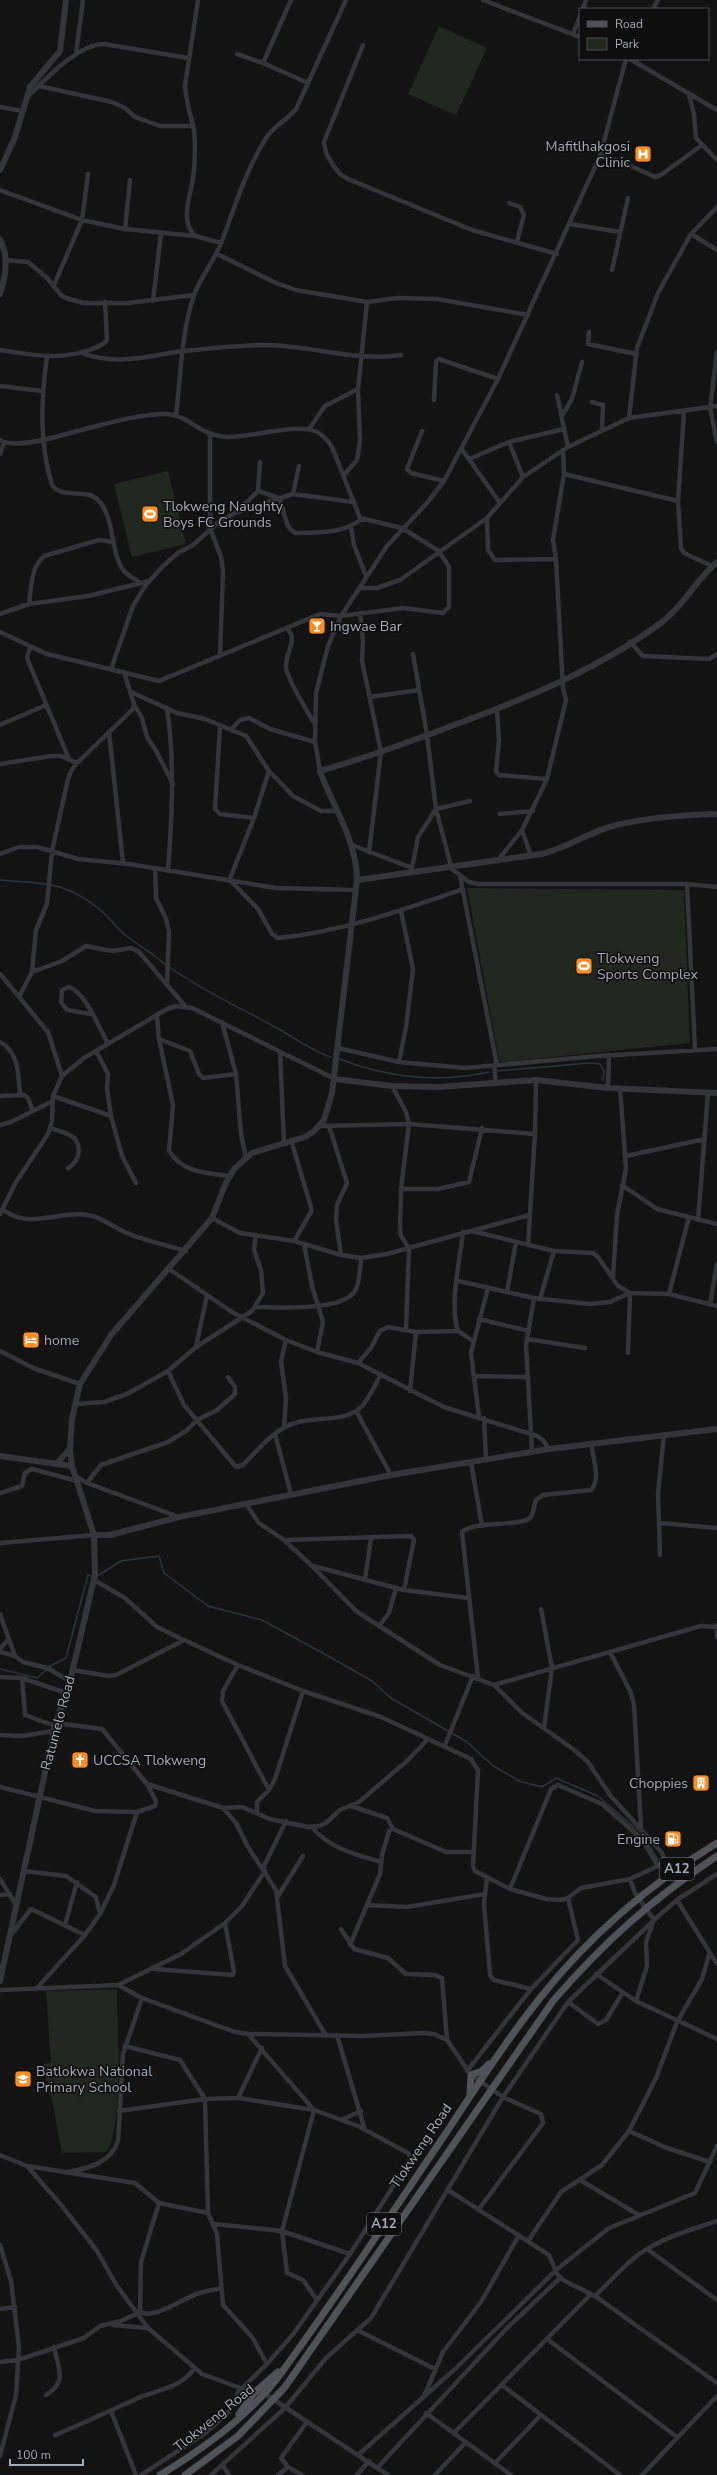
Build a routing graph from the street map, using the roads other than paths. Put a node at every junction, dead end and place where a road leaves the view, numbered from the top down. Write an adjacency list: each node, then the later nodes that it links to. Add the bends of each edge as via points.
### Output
1 (66, 0): 20 (street, via 60,51 34,80)
2 (83, 0): 11 (street)
3 (198, 0): 13 (street)
4 (291, 0): 16 (street)
5 (346, 0): 17 (street)
6 (483, 0): 8 (street)
7 (579, 18): 8 (street)
8 (572, 34): 9 (street)
9 (579, 37)
10 (363, 45): 43 (street, via 324,142 326,154 340,174 472,230)
11 (76, 54): 13 (street, via 92,46 104,44); 18 (street)
12 (237, 54): 16 (street)
13 (188, 58): 24 (street, via 186,99)
14 (626, 60): 26 (street)
15 (632, 60): 19 (street)
16 (264, 63): 17 (street)
17 (308, 83): 44 (street, via 296,109 271,132 254,159)
18 (39, 86): 20 (street); 24 (street, via 112,102 135,117 160,126)
19 (689, 95): 22 (street); 25 (street, via 694,114 694,132)
20 (26, 99): 23 (street)
21 (0, 107): 23 (street)
22 (717, 110)
23 (22, 111): 28 (street, via 15,137)
24 (194, 126): 41 (street, via 194,176 186,215 190,231)
25 (702, 145): 26 (street, via 655,177 622,162); 27 (street)
26 (600, 156): 36 (street)
27 (717, 160)
28 (0, 170)
29 (88, 174): 35 (street)
30 (130, 180): 37 (street)
31 (0, 190): 35 (street)
32 (628, 198): 38 (street)
33 (509, 203): 43 (street, via 520,207 524,215)
34 (717, 207): 40 (street)
35 (82, 220): 37 (street); 50 (street)
36 (570, 224): 38 (street); 47 (street)
37 (125, 229): 39 (street)
38 (620, 232): 49 (street)
39 (161, 233): 41 (street); 53 (street)
40 (691, 234): 45 (street); 62 (street, via 658,293)
41 (195, 236): 44 (street)
42 (0, 240): 48 (street)
43 (517, 241): 47 (street)
44 (221, 243): 46 (street)
45 (717, 250)
46 (217, 254): 52 (street); 55 (street, via 296,290)
47 (557, 254): 56 (street)
48 (6, 260): 50 (street, via 28,262); 51 (street)
49 (612, 270)
50 (54, 285): 54 (street, via 66,298 83,302)
51 (0, 294)
52 (194, 295): 53 (street); 59 (street, via 186,324)
53 (153, 301): 54 (street)
54 (105, 302): 61 (street, via 107,340 103,345)
55 (367, 302): 56 (street, via 397,298 437,299); 63 (street)
56 (528, 315): 67 (street)
57 (589, 332): 62 (street, via 588,344)
58 (0, 350): 65 (street)
59 (183, 351): 61 (street, via 122,360 105,360); 63 (street, via 271,345); 77 (street)
60 (717, 352): 75 (street)
61 (82, 353): 65 (street)
62 (636, 354): 79 (street)
63 (362, 355): 64 (street, via 379,358); 69 (street)
64 (401, 355)
65 (47, 357): 70 (street)
66 (582, 362): 78 (street, via 572,399)
67 (498, 378): 72 (street, via 439,359 436,362); 90 (street)
68 (0, 386): 70 (street)
69 (358, 389): 80 (street, via 325,406); 97 (street, via 358,456)
70 (42, 391): 85 (street)
71 (557, 395): 78 (street)
72 (434, 400)
73 (592, 402): 82 (street, via 602,405)
74 (717, 406): 75 (street)
75 (710, 408): 76 (street); 88 (street)
76 (684, 412): 79 (street); 104 (street)
77 (176, 415): 84 (street); 85 (street, via 149,415)
78 (562, 416): 81 (street)
79 (629, 418): 82 (street)
80 (309, 429): 84 (street); 97 (street, via 325,438)
81 (564, 429): 87 (street); 89 (street)
82 (602, 430): 89 (street)
83 (422, 431): 99 (street, via 408,469 411,473)
84 (210, 436): 111 (street)
85 (42, 440): 86 (street); 114 (street, via 49,477 54,488 64,492 87,494 99,500 106,513)
86 (2, 442): 92 (street)
87 (509, 442): 93 (street); 98 (street)
88 (717, 442)
89 (568, 447): 91 (street)
90 (462, 448): 93 (street); 99 (street)
91 (563, 450): 96 (street); 98 (street)
92 (0, 454)
93 (469, 459): 106 (street)
94 (260, 462): 100 (street)
95 (299, 466): 101 (street)
96 (564, 474): 104 (street); 116 (street, via 553,540)
97 (344, 475): 105 (street)
98 (523, 478): 106 (street)
99 (444, 481): 113 (street)
100 (258, 491): 102 (street); 103 (street)
101 (293, 494): 102 (street); 105 (street)
102 (279, 498): 107 (street); 112 (street, via 291,532 325,532)
103 (248, 500): 107 (street); 108 (street)
104 (678, 501): 117 (street, via 682,551)
105 (353, 502): 110 (street)
106 (500, 503): 109 (street)
107 (254, 507): 108 (street)
108 (237, 512): 111 (street)
109 (486, 518): 115 (street); 116 (street, via 487,546 495,560)
110 (362, 519): 112 (street); 113 (street)
111 (210, 528): 119 (street, via 193,545 178,553 163,566); 132 (street, via 220,557 222,572)
112 (351, 528): 118 (street, via 354,545)
113 (402, 528): 115 (street); 118 (street)
114 (114, 542): 120 (street, via 122,569); 122 (street, via 98,540 44,556 34,569)
115 (439, 551): 121 (street, via 392,584 377,588); 123 (street, via 450,570 449,607 446,611 441,614 403,608)
116 (556, 559): 135 (street)
117 (714, 564): 128 (street, via 672,613)
118 (366, 576): 121 (street)
119 (149, 581): 120 (street); 133 (street, via 133,606)
120 (140, 583): 122 (street, via 88,596)
121 (359, 588): 125 (street)
122 (28, 604): 124 (street)
123 (360, 613): 125 (street); 138 (street, via 362,661)
124 (0, 614)
125 (341, 616): 126 (street, via 325,612); 144 (street, via 323,659 316,693)
126 (289, 631): 132 (street); 144 (street, via 286,670)
127 (0, 632): 129 (street)
128 (632, 645): 131 (street, via 643,656 709,660); 135 (street)
129 (30, 647): 133 (street, via 47,654); 140 (street, via 27,655)
130 (413, 654): 136 (street)
131 (717, 654)
132 (220, 656): 134 (street, via 159,681)
133 (111, 669): 134 (street)
134 (124, 672): 137 (street)
135 (564, 682): 142 (street); 156 (street, via 566,700)
136 (419, 690): 138 (street); 148 (street)
137 (131, 692): 139 (street); 141 (street)
138 (370, 697): 150 (street)
139 (134, 704): 147 (street, via 131,712); 157 (street, via 147,737)
140 (46, 705): 143 (street); 151 (street)
141 (167, 708): 145 (street, via 182,715 205,719); 157 (street)
142 (497, 710): 148 (street); 156 (street, via 500,740 496,772 499,775)
143 (0, 725)
144 (315, 725): 149 (street)
145 (220, 727): 146 (street); 164 (street, via 215,809 220,814)
146 (231, 730): 149 (street, via 236,724 251,718 270,729); 154 (street, via 249,739)
147 (109, 732): 153 (street); 172 (street)
148 (427, 735): 150 (street); 159 (street)
149 (315, 742): 155 (street)
150 (382, 752): 155 (street); 168 (street)
151 (69, 759): 152 (street, via 51,756); 153 (street)
152 (0, 764)
153 (77, 764): 167 (street, via 68,779)
154 (269, 771): 160 (street, via 293,796 321,811); 164 (street)
155 (320, 771): 160 (street)
156 (546, 779): 161 (street)
157 (174, 786): 176 (street)
158 (470, 801): 159 (street)
159 (436, 809): 173 (street); 175 (street, via 418,837)
160 (336, 811): 166 (street)
161 (533, 811): 162 (street); 165 (street)
162 (500, 814)
163 (717, 814): 170 (street, via 680,815 614,826 593,833 561,850)
164 (254, 818): 179 (street)
165 (522, 830): 170 (street); 171 (street)
166 (352, 845): 168 (street); 178 (street, via 357,863)
167 (52, 851): 169 (street, via 28,846 10,849); 172 (street, via 78,859); 186 (street, via 47,904 36,930)
168 (369, 852): 175 (street)
169 (0, 854)
170 (531, 856): 171 (street)
171 (498, 860): 173 (street)
172 (123, 863): 174 (street)
173 (450, 866): 175 (street); 177 (street)
174 (155, 868): 176 (street); 188 (street, via 156,898 169,931)
175 (412, 870): 178 (street)
176 (168, 871): 179 (street)
177 (460, 876): 180 (street, via 469,882 479,884); 182 (street)
178 (357, 880): 183 (street)
179 (231, 881): 183 (street, via 276,888); 185 (street, via 264,916 274,937)
180 (687, 884): 181 (street); 199 (street)
181 (717, 887)
182 (463, 889): 184 (street); 204 (street)
183 (355, 890): 185 (street)
184 (401, 911): 185 (street); 203 (street, via 413,969)
185 (351, 924): 197 (street)
186 (32, 972): 188 (street, via 62,961 86,946 112,951 131,948 139,952); 189 (street)
187 (0, 974): 189 (street)
188 (167, 984): 190 (street)
189 (19, 997): 206 (street, via 48,1032)
190 (185, 1006): 192 (street, via 172,1007); 193 (street)
191 (92, 1014): 191 (street, via 78,992 69,987 62,990 61,1002 67,1010); 196 (street)
192 (157, 1016): 194 (street); 196 (street)
193 (222, 1022): 201 (street); 205 (street)
194 (159, 1039): 205 (street, via 190,1051 203,1078); 233 (street, via 173,1105 169,1151 186,1168 195,1172)
195 (0, 1042): 215 (street, via 6,1045 15,1057)
196 (108, 1044): 200 (street)
197 (338, 1048): 203 (street); 207 (street)
198 (717, 1049): 199 (street)
199 (695, 1050): 202 (street)
200 (96, 1051): 206 (street, via 73,1065); 219 (street, via 108,1074 107,1090)
201 (280, 1052): 207 (street); 229 (street)
202 (609, 1055): 204 (street); 211 (street)
203 (399, 1062): 204 (street, via 466,1068)
204 (495, 1065): 209 (street)
205 (236, 1074): 231 (street, via 241,1134)
206 (62, 1076): 217 (street)
207 (335, 1079): 210 (street); 222 (street, via 327,1112)
208 (536, 1080): 209 (street); 211 (street); 226 (street)
209 (496, 1084): 210 (street)
210 (392, 1086): 220 (street, via 406,1112)
211 (608, 1088): 212 (street)
212 (620, 1088): 213 (street); 230 (street)
213 (708, 1093): 214 (street); 227 (street)
214 (717, 1093)
215 (20, 1094): 216 (street); 218 (street, via 28,1098)
216 (0, 1096)
217 (53, 1098): 218 (street); 219 (street); 224 (street)
218 (33, 1111): 221 (street)
219 (111, 1116): 234 (street, via 122,1156)
220 (409, 1124): 223 (street); 225 (street); 236 (street)
221 (0, 1125)
222 (319, 1126): 223 (street); 228 (street, via 305,1137)
223 (328, 1126): 253 (street, via 347,1183 337,1205 336,1220)
224 (50, 1128): 232 (street, via 72,1135 78,1141 77,1159); 237 (street)
225 (482, 1128): 226 (street); 236 (street, via 469,1182 438,1189)
226 (535, 1134): 238 (street)
227 (705, 1139): 230 (street); 241 (street)
228 (291, 1140): 229 (street); 246 (street, via 311,1207 311,1212)
229 (284, 1142): 231 (street, via 261,1149)
230 (626, 1156): 235 (street)
231 (246, 1158): 233 (street)
232 (68, 1168)
233 (229, 1176): 240 (street, Ratumelo Road)
234 (136, 1183)
235 (622, 1185): 239 (street, via 657,1209); 257 (street, via 617,1215)
236 (401, 1188): 250 (street, via 401,1236)
237 (1, 1211): 251 (street, via 32,1221 89,1215 128,1234)
238 (530, 1215): 243 (street); 249 (street)
239 (689, 1217): 241 (street); 262 (street)
240 (212, 1218): 245 (street, via 240,1233); 251 (street, Ratumelo Road)
241 (698, 1220): 242 (street)
242 (717, 1224)
243 (470, 1231): 244 (street); 247 (street)
244 (463, 1232): 250 (street); 258 (street)
245 (256, 1234): 246 (street); 269 (street, via 254,1250 263,1293)
246 (294, 1241): 248 (street)
247 (516, 1242): 249 (street); 260 (street)
248 (304, 1244): 253 (street); 267 (street)
249 (528, 1245): 252 (street)
250 (409, 1248): 254 (street); 272 (street)
251 (186, 1251): 256 (street, Ratumelo Road)
252 (554, 1251): 257 (street, via 593,1253); 265 (street)
253 (341, 1255): 254 (street)
254 (361, 1258): 267 (street, via 354,1293 348,1298)
255 (717, 1264): 266 (street)
256 (170, 1269): 263 (street); 290 (street, Ratumelo Road, via 111,1336)
257 (613, 1277): 261 (street, via 618,1286)
258 (458, 1281): 259 (street); 273 (street, via 454,1314)
259 (488, 1288): 260 (street); 271 (street)
260 (507, 1292): 264 (street)
261 (630, 1294): 262 (street); 265 (street, via 604,1304); 283 (street)
262 (668, 1294): 266 (street)
263 (207, 1295): 270 (street); 279 (street)
264 (534, 1298): 265 (street); 274 (street)
265 (540, 1299)
266 (710, 1304): 268 (street)
267 (318, 1306): 269 (street); 282 (street, via 323,1322)
268 (717, 1306)
269 (256, 1307): 270 (street)
270 (243, 1317): 277 (street); 279 (street)
271 (479, 1319): 274 (street); 278 (street)
272 (406, 1329): 275 (street); 284 (street, via 388,1327 382,1330)
273 (458, 1331): 275 (street); 278 (street)
274 (529, 1331): 276 (street)
275 (416, 1332): 291 (street)
276 (527, 1339): 280 (street); 289 (street)
277 (286, 1340): 282 (street); 296 (street, via 281,1361 286,1399)
278 (473, 1341): 287 (street, via 471,1353)
279 (196, 1347): 285 (street)
280 (585, 1348)
281 (0, 1351): 290 (street, via 33,1368)
282 (318, 1352): 284 (street)
283 (628, 1353)
284 (358, 1363): 286 (street)
285 (168, 1371): 292 (street, via 127,1394 104,1402); 295 (street, via 184,1405)
286 (381, 1374): 291 (street); 293 (street, via 362,1406)
287 (474, 1376): 289 (street); 294 (street)
288 (228, 1377): 295 (street, via 235,1387 235,1394 217,1410)
289 (526, 1377): 298 (street)
290 (80, 1384): 292 (street, Ratumelo Road)
291 (410, 1391): 294 (street, via 444,1407)
292 (75, 1404): 303 (street, Ratumelo Road)
293 (356, 1411): 296 (street, via 331,1418 305,1420); 310 (street)
294 (481, 1418): 298 (street); 306 (street)
295 (197, 1420): 299 (street, via 236,1468); 312 (street, via 186,1431 156,1448 101,1465)
296 (284, 1428): 299 (street)
297 (717, 1429): 300 (street)
298 (530, 1433): 302 (street, via 543,1440); 304 (street)
299 (275, 1434): 314 (street)
300 (664, 1434): 301 (street); 317 (street, via 658,1493)
301 (591, 1444): 302 (street); 318 (street, via 596,1472 591,1490 543,1496 536,1500 532,1514 527,1520)
302 (549, 1449): 304 (street)
303 (70, 1450): 308 (street); 309 (street, Ratumelo Road)
304 (532, 1452): 306 (street)
305 (0, 1456): 308 (street)
306 (486, 1459): 307 (street)
307 (470, 1462): 310 (street); 318 (street)
308 (56, 1464): 309 (street)
309 (72, 1466): 311 (street, Ratumelo Road)
310 (391, 1475): 314 (street)
311 (76, 1479): 312 (street); 313 (street, via 32,1469 25,1473 22,1486); 320 (street, Ratumelo Road)
312 (87, 1483): 316 (street)
313 (0, 1493)
314 (291, 1494): 315 (street)
315 (246, 1504): 316 (street); 322 (street, via 259,1522)
316 (180, 1517): 320 (street, via 110,1535)
317 (660, 1523): 319 (street); 324 (street)
318 (482, 1526): 330 (street, via 462,1532)
319 (717, 1528)
320 (94, 1535): 323 (street); 327 (street, Ratumelo Road)
321 (371, 1539): 322 (street); 326 (street); 329 (street, via 406,1535 413,1538)
322 (284, 1540): 325 (street)
323 (0, 1543)
324 (660, 1555)
325 (312, 1566): 326 (street); 334 (street, via 356,1610)
326 (365, 1579): 328 (street)
327 (94, 1580): 338 (street, via 125,1598 157,1627); 345 (street, Ratumelo Road)
328 (396, 1588): 329 (street); 334 (street, via 389,1613)
329 (404, 1590): 330 (street)
330 (468, 1598): 347 (street)
331 (541, 1609): 344 (street)
332 (0, 1614): 337 (street)
333 (717, 1624): 335 (street)
334 (379, 1626): 347 (street, via 440,1666)
335 (717, 1627): 336 (street); 341 (street, via 701,1626)
336 (717, 1638)
337 (8, 1640): 339 (street); 342 (street)
338 (184, 1640): 343 (street); 345 (street, via 116,1675)
339 (0, 1649)
340 (0, 1652): 342 (street)
341 (610, 1652): 344 (street); 370 (street, via 634,1704)
342 (15, 1656): 349 (street, via 23,1662 47,1668)
343 (238, 1665): 351 (street); 360 (street, via 223,1691 222,1701)
344 (552, 1668): 350 (street); 354 (street)
345 (72, 1670): 349 (street, Ratumelo Road)
346 (0, 1677): 348 (street)
347 (475, 1677): 350 (street); 357 (street)
348 (22, 1678): 352 (street); 353 (street, via 25,1715)
349 (70, 1681): 352 (street, Ratumelo Road)
350 (494, 1685): 354 (street, via 520,1712)
351 (303, 1691): 356 (street, via 380,1717); 360 (street)
352 (66, 1693): 353 (street, Ratumelo Road)
353 (55, 1726): 355 (street, via 21,1736); 358 (street, via 102,1729); 361 (street, Ratumelo Road)
354 (544, 1728): 363 (street, via 588,1762)
355 (0, 1735)
356 (428, 1739): 357 (street); 362 (street, via 393,1773)
357 (445, 1745): 373 (street, via 471,1759 476,1765)
358 (147, 1784): 364 (street); 365 (street, via 156,1801 155,1806)
359 (0, 1787): 361 (street)
360 (269, 1790): 366 (street, via 257,1802)
361 (39, 1797): 365 (street, via 95,1812); 379 (street, Ratumelo Road)
362 (351, 1806): 369 (street, via 340,1810 326,1823); 371 (street, via 387,1818)
363 (620, 1806): 367 (street); 370 (street)
364 (222, 1808): 366 (street, via 242,1807); 378 (street, via 232,1816)
365 (137, 1812): 396 (street, via 114,1885)
366 (257, 1812): 368 (street, via 270,1818)
367 (614, 1814): 377 (street, via 642,1839); 385 (street, via 597,1801 560,1785 553,1787)
368 (286, 1820): 369 (street); 378 (street)
369 (312, 1827): 376 (street, via 333,1845)
370 (641, 1827): 377 (street, via 662,1853 664,1860)
371 (393, 1829): 373 (street, via 446,1852); 376 (street, via 389,1831)
372 (717, 1843): 391 (main road, Tlokweng Road / A12, via 682,1865)
373 (472, 1852): 381 (street, via 475,1871)
374 (303, 1856): 389 (street)
375 (717, 1856): 395 (main road, Tlokweng Road / A12)
376 (381, 1862): 394 (street, via 380,1874)
377 (658, 1866): 383 (street)
378 (264, 1869): 389 (street); 398 (street, via 242,1906)
379 (24, 1871): 384 (street, via 66,1876); 393 (street, Ratumelo Road)
380 (717, 1874): 392 (street)
381 (487, 1878): 385 (street); 387 (street)
382 (0, 1879): 386 (street)
383 (630, 1879): 390 (street, via 581,1888); 391 (street, via 635,1893)
384 (77, 1882): 396 (street, via 96,1897); 399 (street)
385 (510, 1889): 390 (street, via 546,1899)
386 (10, 1894): 388 (street); 393 (street)
387 (485, 1894): 394 (street, via 406,1907); 412 (street, via 490,1975 494,1980)
388 (0, 1895)
389 (278, 1896): 420 (street, via 284,1966)
390 (568, 1898): 412 (street, via 578,1940)
391 (640, 1898): 395 (street); 426 (main road, Tlokweng Road / A12, via 609,1924 571,1962)
392 (678, 1900): 397 (street); 404 (street)
393 (16, 1903): 402 (street, Ratumelo Road)
394 (367, 1905): 403 (street)
395 (646, 1907): 397 (street); 429 (main road, Tlokweng Road / A12, via 583,1967 553,2001)
396 (100, 1914): 401 (street)
397 (654, 1920): 408 (street); 416 (street, via 646,1942 647,1966)
398 (225, 1923): 407 (street, via 181,1954); 407 (street, via 233,1975)
399 (65, 1925): 401 (street); 402 (street, via 30,1909)
400 (340, 1929): 403 (street)
401 (84, 1935): 411 (street)
402 (10, 1936): 406 (street, Ratumelo Road)
403 (350, 1945): 423 (street, via 354,1949 388,1958 406,1974 435,1975 442,1978)
404 (709, 1954): 405 (street); 418 (street, via 702,1979)
405 (717, 1964)
406 (1, 1969): 409 (street, Ratumelo Road)
407 (153, 1969): 410 (street)
408 (596, 1974): 414 (street); 417 (street)
409 (0, 1980)
410 (118, 1985): 411 (street); 415 (street)
411 (36, 1989): 413 (street)
412 (531, 1989): 427 (street)
413 (0, 1990)
414 (623, 1992): 416 (street); 417 (street, via 606,2020 598,2024)
415 (142, 1998): 419 (street, via 235,2032); 424 (street)
416 (636, 2001): 418 (street)
417 (568, 2002): 430 (street)
418 (677, 2022): 422 (street); 439 (street, via 656,2078)
419 (248, 2034): 420 (street); 425 (street)
420 (325, 2034): 421 (street)
421 (337, 2035): 423 (street, via 376,2036 423,2032); 436 (street)
422 (717, 2039)
423 (447, 2040): 427 (street)
424 (125, 2046): 432 (street, via 180,2060); 435 (street, via 121,2065)
425 (262, 2048): 431 (street); 434 (street)
426 (500, 2052): 427 (main road, via 482,2071); 428 (main road, Tlokweng Road / A12)
427 (469, 2073): 428 (street); 433 (main road)
428 (481, 2081): 429 (street); 433 (main road, Tlokweng Road / A12)
429 (491, 2087): 430 (street); 487 (main road, Tlokweng Road / A12)
430 (503, 2097): 446 (street); 448 (street, via 541,2114 544,2120)
431 (238, 2098): 432 (street); 434 (street)
432 (206, 2099): 435 (street); 449 (street)
433 (469, 2099): 473 (main road, Tlokweng Road / A12)
434 (314, 2110): 437 (street); 453 (street)
435 (119, 2111): 444 (street, via 118,2141 109,2155 88,2168)
436 (361, 2111): 437 (street); 438 (street)
437 (341, 2120): 438 (street)
438 (365, 2130): 458 (street, via 408,2153 411,2160)
439 (629, 2131): 442 (street, via 667,2148); 445 (street, via 609,2159)
440 (717, 2146): 442 (street)
441 (0, 2155): 443 (street)
442 (710, 2162): 450 (street, via 695,2193)
443 (27, 2166): 444 (street); 467 (street, via 80,2229)
444 (67, 2172): 447 (street, via 135,2183)
445 (580, 2180): 450 (street); 455 (street, via 561,2192)
446 (448, 2190): 448 (street); 470 (street, via 380,2305 371,2318)
447 (159, 2203): 449 (street); 467 (street, via 141,2262)
448 (479, 2209): 454 (street)
449 (208, 2213): 452 (street)
450 (639, 2215): 459 (street, via 609,2228)
451 (717, 2221): 457 (street)
452 (214, 2224): 453 (street); 461 (street)
453 (282, 2231): 458 (street); 463 (street, via 287,2273 303,2280)
454 (519, 2235): 455 (street); 478 (street, via 480,2302 443,2352)
455 (528, 2241): 459 (street, via 549,2255)
456 (0, 2245): 465 (street, via 11,2281)
457 (647, 2249): 462 (street); 464 (street)
458 (350, 2254): 463 (street)
459 (556, 2270): 460 (street); 485 (street)
460 (560, 2278): 462 (street); 490 (street, via 507,2328)
461 (221, 2288): 467 (street, via 198,2293 158,2312); 476 (street, via 224,2308 252,2337)
462 (593, 2295): 471 (street); 479 (street)
463 (317, 2300): 476 (street, via 294,2333)
464 (717, 2300)
465 (15, 2307): 466 (street); 474 (street)
466 (0, 2309)
467 (138, 2313): 468 (street); 469 (street)
468 (110, 2324): 469 (street); 472 (street, via 100,2326 84,2338)
469 (148, 2328): 477 (street)
470 (357, 2330): 478 (street); 488 (street, via 319,2366)
471 (547, 2339): 480 (street); 496 (street)
472 (54, 2347): 474 (street); 483 (street, via 60,2380 57,2386)
473 (294, 2356): 482 (main road); 484 (main road, Tlokweng Road / A12)
474 (18, 2360): 475 (street); 499 (street, via 16,2395)
475 (0, 2362)
476 (267, 2364): 481 (street)
477 (194, 2369): 481 (street, via 209,2377); 489 (street, via 176,2385 136,2398)
478 (434, 2369): 485 (street)
479 (717, 2383)
480 (502, 2385): 491 (street); 494 (street)
481 (244, 2388): 482 (street); 506 (street, via 236,2396 227,2414 204,2434)
482 (254, 2393): 484 (street); 493 (main road)
483 (46, 2394)
484 (265, 2394): 487 (street); 493 (main road, Tlokweng Road / A12)
485 (424, 2396): 498 (street)
486 (717, 2396): 496 (street)
487 (275, 2400): 488 (street); 508 (main road, Tlokweng Road / A12, via 238,2436)
488 (285, 2408): 492 (street); 502 (street)
489 (111, 2411): 495 (street); 505 (street)
490 (426, 2413): 494 (street); 504 (street)
491 (541, 2415): 501 (street); 517 (street)
492 (307, 2422): 498 (street); 503 (street, via 281,2458)
493 (233, 2423): 507 (main road, Tlokweng Road / A12, via 188,2458)
494 (454, 2433): 497 (street)
495 (55, 2436)
496 (677, 2437): 518 (street)
497 (466, 2442): 501 (street); 515 (street)
498 (358, 2455): 500 (street)
499 (0, 2456)
500 (369, 2461): 504 (street); 513 (street)
501 (495, 2463): 516 (street)
502 (223, 2466): 509 (street); 510 (street)
503 (288, 2467): 511 (street); 512 (street)
504 (378, 2467): 514 (street)
505 (136, 2475)
506 (141, 2475)
507 (160, 2475)
508 (185, 2475)
509 (211, 2475)
510 (229, 2475)
511 (278, 2475)
512 (302, 2475)
513 (357, 2475)
514 (388, 2475)
515 (435, 2475)
516 (511, 2475)
517 (620, 2475)
518 (642, 2475)

